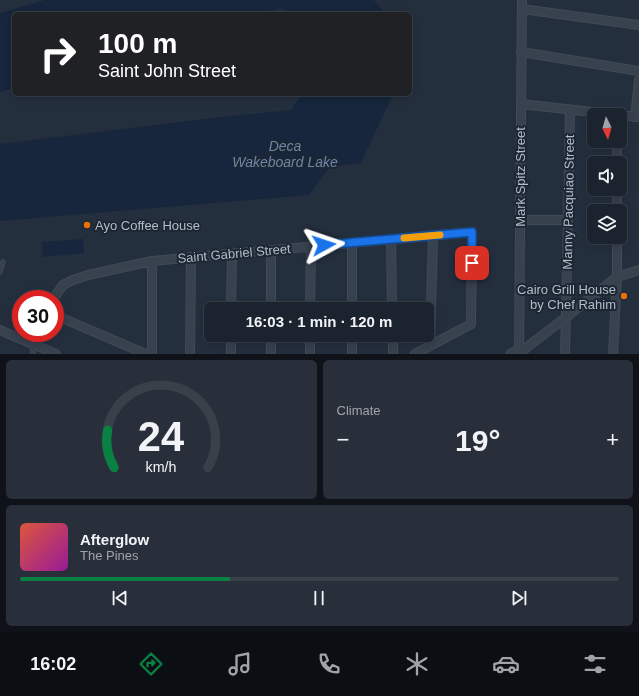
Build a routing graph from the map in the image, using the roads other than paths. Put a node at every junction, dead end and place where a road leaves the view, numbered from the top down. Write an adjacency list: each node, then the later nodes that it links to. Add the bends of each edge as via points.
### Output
1 (522, 0): 2 (street, Mark Spitz Street)
2 (522, 9): 3 (street); 4 (street, Mark Spitz Street)
3 (639, 25)
4 (521, 52): 5 (street); 7 (street, Mark Spitz Street)
5 (639, 71)
6 (639, 80): 11 (street)
7 (521, 104): 8 (street); 12 (street, Mark Spitz Street)
8 (570, 109): 9 (street); 13 (street, Manny Pacquiao Street)
9 (587, 111)
10 (627, 116): 11 (street)
11 (637, 117)
12 (520, 220): 13 (street); 43 (street, Mark Spitz Street)
13 (568, 220): 33 (street, Manny Pacquiao Street)
14 (432, 235): 15 (street, Saint Gabriel Street); 42 (street); 42 (street, Saint Gabriel Street, via 472,232 471,324)
15 (391, 239): 16 (street, Saint Gabriel Street); 32 (street)
16 (352, 243): 18 (street, Saint Gabriel Street); 31 (street)
17 (617, 244): 26 (street)
18 (311, 246): 19 (street, Saint Gabriel Street); 30 (street)
19 (271, 250): 20 (street, Saint Gabriel Street); 29 (street)
20 (232, 254): 21 (street, Saint Gabriel Street); 28 (street)
21 (191, 257): 22 (street, Saint Gabriel Street); 48 (street)
22 (152, 261): 27 (street, Saint Gabriel Street, via 88,275 63,285); 47 (street)
23 (3, 262): 25 (lane)
24 (639, 270): 26 (street)
25 (0, 272)
26 (617, 278): 33 (street); 57 (street)
27 (59, 290)
28 (231, 302)
29 (271, 302)
30 (310, 302)
31 (352, 302)
32 (392, 302)
33 (565, 318): 43 (street); 56 (street, Manny Pacquiao Street)
34 (64, 319): 46 (street)
35 (1, 330): 41 (street)
36 (231, 342): 49 (street)
37 (271, 342): 50 (street)
38 (310, 342): 51 (street)
39 (352, 342): 52 (street)
40 (393, 342): 53 (street)
41 (32, 344): 44 (lane); 45 (street)
42 (430, 346): 54 (street)
43 (521, 351): 55 (street)
44 (33, 354)
45 (56, 354)
46 (146, 354)
47 (152, 354)
48 (190, 354)
49 (231, 354)
50 (271, 354)
51 (310, 354)
52 (352, 354)
53 (393, 354)
54 (415, 354)
55 (510, 354)
56 (565, 354)
57 (613, 354)

